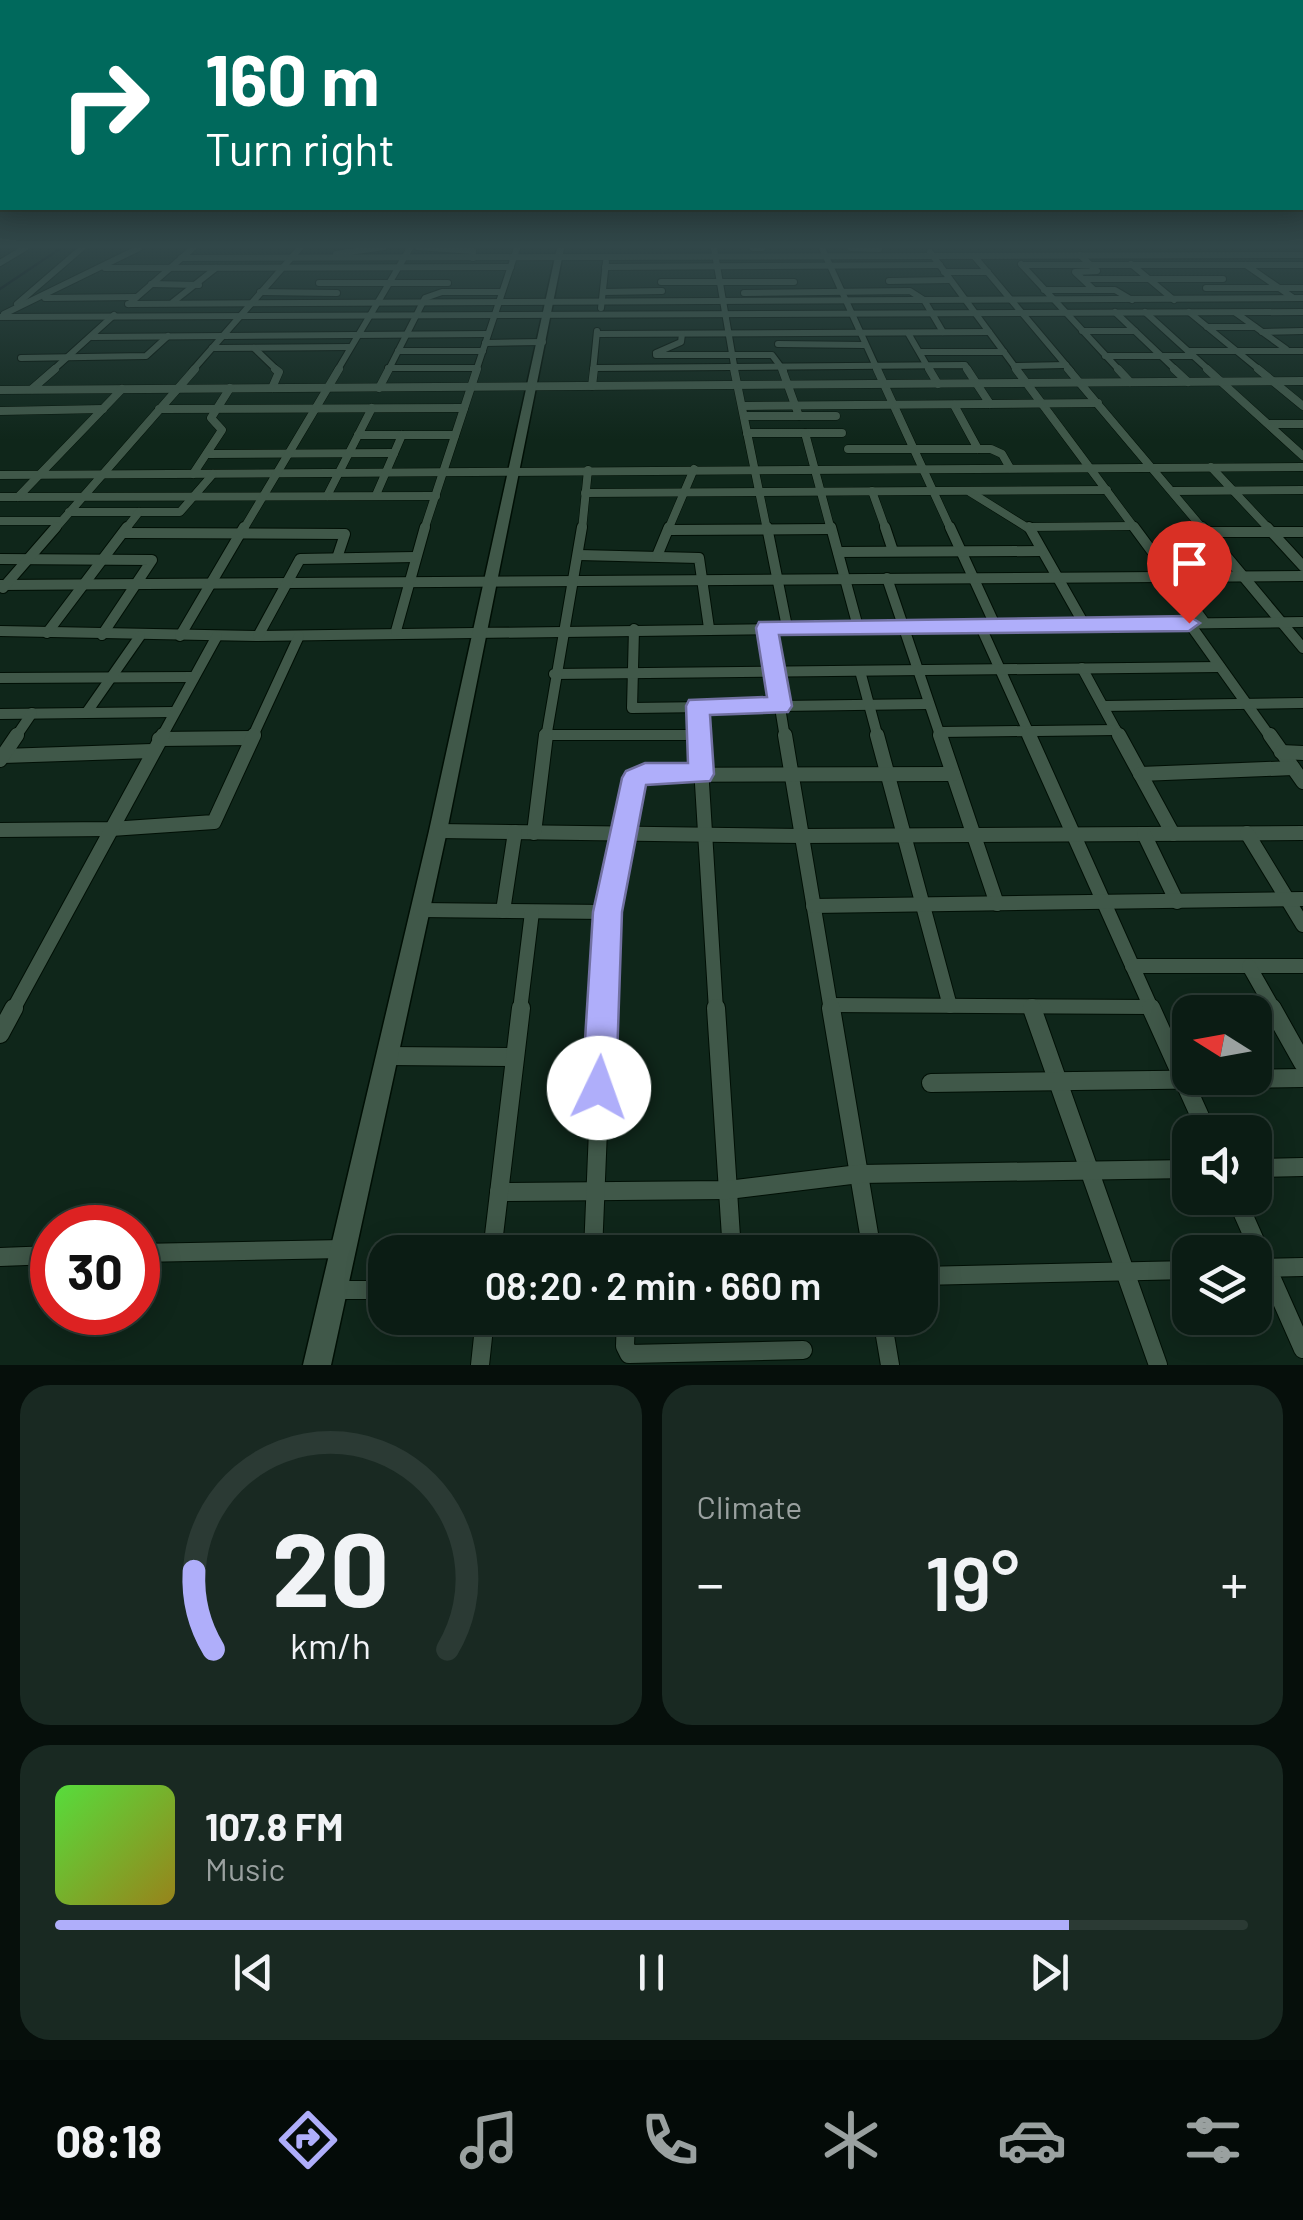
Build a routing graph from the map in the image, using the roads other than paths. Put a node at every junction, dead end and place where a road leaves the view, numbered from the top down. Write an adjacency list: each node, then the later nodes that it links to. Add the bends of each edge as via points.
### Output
1 (119, 312): 31 (street)
2 (163, 312): 32 (street)
3 (243, 312): 26 (street)
4 (325, 312): 27 (street)
5 (370, 312): 28 (street)
6 (416, 312): 29 (street)
7 (493, 312): 30 (street)
8 (523, 312): 30 (street)
9 (548, 312): 53 (main road)
10 (575, 312): 24 (street)
11 (599, 312): 24 (street)
12 (1116, 312): 13 (street); 19 (street); 36 (street)
13 (1146, 312): 14 (street); 67 (street)
14 (1189, 312): 15 (street); 33 (street)
15 (1235, 312): 34 (street)
16 (932, 313): 17 (street); 23 (street); 39 (street)
17 (975, 313): 18 (street); 40 (street)
18 (1022, 313): 19 (street); 76 (street)
19 (1065, 313): 35 (street)
20 (676, 314): 21 (street); 24 (street)
21 (723, 314): 22 (street); 46 (street)
22 (769, 314): 23 (street); 41 (street)
23 (849, 314): 42 (street)
24 (598, 315): 44 (street)
25 (2, 316): 31 (street)
26 (239, 316): 27 (street); 32 (street); 51 (street)
27 (322, 316): 28 (street); 47 (street)
28 (368, 316): 29 (street); 48 (street)
29 (414, 316): 30 (street); 43 (street)
30 (492, 316): 54 (street)
31 (112, 317): 32 (street); 52 (street)
32 (158, 317): 49 (street)
33 (1207, 327): 34 (street); 62 (street)
34 (1258, 329): 37 (street); 63 (street)
35 (1082, 331): 36 (street); 71 (street)
36 (1134, 331): 72 (street)
37 (1303, 331)
38 (908, 332): 39 (street); 42 (street); 65 (street)
39 (944, 332): 40 (street)
40 (989, 332): 66 (street)
41 (774, 333): 42 (street); 46 (street); 55 (street)
42 (858, 333): 56 (street)
43 (405, 334): 48 (street); 54 (street); 61 (street)
44 (596, 334): 45 (street); 83 (street)
45 (682, 334): 46 (street); 68 (street, via 681,342)
46 (727, 334): 69 (street)
47 (307, 335): 48 (street); 51 (street); 57 (street)
48 (356, 335): 58 (street)
49 (138, 336): 50 (street); 52 (street)
50 (168, 336): 51 (street); 74 (street, via 146,356)
51 (222, 336): 59 (street)
52 (92, 337): 74 (street)
53 (543, 342): 54 (street); 99 (main road)
54 (485, 343): 61 (street); 82 (street)
55 (778, 344): 56 (street); 70 (street)
56 (864, 345): 77 (street)
57 (298, 347): 58 (street); 60 (street)
58 (350, 347): 101 (street)
59 (212, 348): 60 (street); 104 (street)
60 (254, 348): 106 (street, via 278,372)
61 (398, 351): 81 (street)
62 (1236, 351): 63 (street); 67 (street); 90 (street)
63 (1288, 351): 64 (street)
64 (1303, 351)
65 (920, 352): 66 (street); 75 (street)
66 (1004, 352): 78 (street)
67 (1190, 353): 72 (street); 89 (street)
68 (656, 355): 69 (street); 84 (street)
69 (731, 355): 70 (street); 79 (street)
70 (772, 355): 80 (street)
71 (1106, 356): 72 (street); 87 (street)
72 (1160, 356): 88 (street)
73 (21, 358): 74 (street)
74 (67, 358): 108 (street)
75 (927, 365): 77 (street); 91 (street, via 965,365); 96 (street)
76 (1066, 365): 78 (street); 93 (street)
77 (874, 366): 80 (street); 95 (street)
78 (1014, 366): 92 (street)
79 (734, 367): 80 (street); 85 (street); 98 (street)
80 (784, 367): 94 (street)
81 (388, 368): 82 (street); 107 (street)
82 (476, 368): 103 (street)
83 (594, 368): 84 (street); 100 (street)
84 (656, 368): 85 (street)
85 (684, 368): 97 (street)
86 (1303, 381): 90 (street)
87 (1130, 382): 88 (street); 93 (street)
88 (1188, 382): 89 (street)
89 (1222, 382): 90 (street); 130 (street)
90 (1273, 382): 112 (street)
91 (978, 383): 92 (street); 96 (street); 113 (street)
92 (1027, 383): 93 (street); 114 (street)
93 (1081, 383): 111 (street)
94 (790, 384): 95 (street); 98 (street); 127 (street)
95 (882, 384): 96 (street); 115 (street)
96 (938, 384)
97 (686, 385): 98 (street); 100 (street)
98 (738, 385): 126 (street)
99 (534, 386): 100 (street); 103 (street); 156 (main road)
100 (592, 386)
101 (326, 387): 106 (street); 107 (street); 117 (street)
102 (421, 387): 103 (street); 107 (street); 119 (street)
103 (471, 387): 120 (street)
104 (176, 388): 105 (street); 109 (street); 122 (street)
105 (230, 388): 106 (street); 123 (street)
106 (272, 388)
107 (379, 388)
108 (32, 389): 109 (street); 110 (street)
109 (122, 389): 121 (street)
110 (0, 390)
111 (1098, 403): 114 (street); 147 (street)
112 (1301, 403)
113 (990, 404): 114 (street); 116 (street)
114 (1042, 404): 146 (street)
115 (892, 405): 116 (street); 128 (street); 140 (street)
116 (954, 405): 138 (street)
117 (314, 408): 118 (street); 123 (street); 144 (street)
118 (372, 408): 119 (street); 135 (street)
119 (412, 408): 120 (street)
120 (464, 408): 137 (street)
121 (104, 409): 125 (street); 165 (street)
122 (159, 409): 123 (street); 166 (street)
123 (214, 409): 143 (street, via 211,420 222,430)
124 (0, 410): 125 (street)
125 (11, 410): 129 (street)
126 (743, 411): 127 (street); 132 (street)
127 (798, 411): 128 (street)
128 (834, 411): 134 (street)
129 (0, 420)
130 (1269, 424): 131 (street); 145 (street)
131 (1303, 424)
132 (747, 432): 133 (street); 155 (street)
133 (806, 433): 134 (street); 150 (street)
134 (842, 433): 139 (street)
135 (358, 435): 136 (street); 141 (street)
136 (402, 435): 137 (street); 142 (street)
137 (455, 435): 158 (street)
138 (978, 449): 140 (street); 153 (street, via 1000,451)
139 (848, 450): 140 (street); 151 (street)
140 (913, 450): 152 (street)
141 (349, 453): 142 (street); 144 (street); 163 (street)
142 (394, 453): 159 (street)
143 (208, 454): 144 (street); 160 (street)
144 (288, 454): 162 (street)
145 (1303, 456)
146 (1090, 467): 147 (street); 153 (street); 167 (street)
147 (1152, 467): 148 (street); 173 (street)
148 (1211, 467): 149 (street); 168 (street)
149 (1303, 467)
150 (815, 468): 151 (street); 155 (street); 175 (street)
151 (855, 468): 152 (street)
152 (922, 468): 153 (street); 171 (street)
153 (1010, 468)
154 (694, 469): 155 (street); 157 (street); 177 (street)
155 (754, 469): 174 (street)
156 (516, 470): 157 (street); 158 (street); 224 (main road)
157 (588, 470): 176 (street)
158 (444, 472): 159 (street); 181 (street)
159 (385, 473): 163 (street); 180 (street)
160 (192, 474): 161 (street); 166 (street)
161 (213, 474): 162 (street); 178 (street)
162 (277, 474): 163 (street); 185 (street)
163 (338, 474): 179 (street)
164 (0, 475): 165 (street)
165 (40, 475): 166 (street); 183 (street)
166 (101, 475): 184 (street)
167 (1107, 490): 172 (street); 190 (street)
168 (1232, 490): 169 (street); 173 (street); 196 (street)
169 (1303, 490)
170 (872, 491): 171 (street); 175 (street); 202 (street)
171 (932, 491): 172 (street); 203 (street)
172 (968, 491): 191 (street)
173 (1172, 491): 195 (street)
174 (759, 492): 175 (street); 177 (street); 192 (street)
175 (821, 492): 193 (street)
176 (585, 494): 177 (street); 206 (street)
177 (683, 494): 194 (street)
178 (196, 496): 184 (street); 185 (street); 187 (street, via 180,512)
179 (327, 496): 180 (street); 185 (street)
180 (376, 496): 181 (street)
181 (436, 496): 209 (street)
182 (0, 497): 183 (street)
183 (18, 497): 184 (street)
184 (82, 497): 186 (street)
185 (262, 497): 199 (street)
186 (69, 512): 187 (street); 189 (street)
187 (140, 512): 198 (street)
188 (0, 521): 189 (street)
189 (60, 521): 212 (street)
190 (1134, 526): 191 (street); 214 (street)
191 (1028, 528): 204 (street)
192 (766, 529): 193 (street); 194 (street); 219 (street)
193 (832, 529): 205 (street)
194 (668, 530): 207 (street)
195 (1206, 532): 196 (street); 215 (street)
196 (1271, 532): 197 (street); 200 (street)
197 (1303, 532)
198 (124, 533): 199 (street); 208 (street)
199 (242, 534): 210 (street, via 345,534); 228 (street)
200 (1287, 549): 201 (street); 213 (street)
201 (1303, 549)
202 (893, 551): 203 (street); 205 (street)
203 (961, 551): 204 (street); 217 (street)
204 (1042, 551): 218 (street)
205 (838, 552): 220 (street)
206 (578, 555): 207 (street); 223 (street)
207 (657, 556): 222 (street, via 699,558)
208 (105, 557): 212 (street); 226 (street); 227 (street, via 152,560)
209 (415, 557): 210 (street); 225 (street)
210 (337, 558): 229 (street, via 300,559)
211 (0, 559): 212 (street)
212 (28, 559): 230 (street)
213 (1303, 566)
214 (1170, 576): 215 (street); 218 (street); 234 (street)
215 (1242, 576): 216 (street); 231 (street)
216 (1303, 576)
217 (973, 577): 218 (street); 221 (street); 236 (street)
218 (1057, 577): 235 (street)
219 (776, 578): 220 (street); 222 (street); 241 (street)
220 (845, 578): 221 (street); 237 (street)
221 (887, 578): 238 (street)
222 (704, 579): 223 (street); 239 (street)
223 (574, 580): 224 (street); 244 (street)
224 (492, 582): 225 (street); 243 (main road)
225 (408, 583): 229 (street); 246 (street)
226 (84, 584): 227 (street); 230 (street); 247 (street)
227 (137, 584): 228 (street); 248 (street)
228 (212, 584): 229 (street); 250 (street)
229 (284, 584): 252 (street)
230 (2, 587)
231 (1281, 622): 232 (street); 234 (street); 254 (street)
232 (1303, 622)
233 (1189, 623): 234 (street); 235 (street); 255 (street)
234 (1205, 623)
235 (1084, 624): 236 (street)
236 (988, 625): 238 (street); 257 (street)
237 (858, 627): 238 (street); 241 (street)
238 (903, 627): 259 (street)
239 (709, 628): 240 (street); 242 (street)
240 (767, 628): 241 (street); 260 (street)
241 (786, 628)
242 (634, 629): 244 (street); 262 (street)
243 (481, 630): 244 (street); 246 (street); 296 (main road)
244 (562, 630): 261 (street)
245 (0, 631): 247 (street)
246 (396, 632): 253 (street)
247 (47, 633): 248 (street)
248 (102, 635): 249 (street)
249 (140, 636): 250 (street); 263 (street)
250 (180, 636): 251 (street)
251 (217, 636): 252 (street); 264 (street)
252 (258, 636): 253 (street)
253 (298, 636): 282 (street)
254 (1303, 648)
255 (1220, 666): 256 (street); 269 (street)
256 (1082, 668): 257 (street); 272 (street)
257 (1000, 669): 259 (street); 278 (street)
258 (860, 671): 259 (street); 260 (street); 267 (street)
259 (918, 671): 268 (street)
260 (774, 672): 262 (street); 271 (street)
261 (554, 674): 262 (street); 280 (street)
262 (630, 674): 270 (street, via 630,708)
263 (110, 676): 264 (street); 265 (street); 273 (street)
264 (193, 677): 274 (street)
265 (0, 678)
266 (1303, 703): 269 (street)
267 (869, 704): 268 (street); 271 (street); 290 (street)
268 (928, 704): 279 (street)
269 (1247, 704): 272 (street); 284 (street)
270 (697, 706): 271 (street); 281 (street)
271 (780, 706): 289 (street)
272 (1103, 706): 277 (street)
273 (86, 712): 274 (street); 276 (street)
274 (173, 712): 283 (street)
275 (0, 714): 276 (street)
276 (32, 714): 286 (street)
277 (1116, 730): 278 (street); 292 (street)
278 (1028, 731): 279 (street); 303 (street)
279 (939, 732): 291 (street)
280 (547, 734): 281 (street); 298 (street)
281 (699, 735): 288 (street)
282 (252, 738): 283 (street); 295 (street, via 214,822)
283 (155, 745): 286 (street); 295 (street)
284 (1281, 752): 285 (street); 287 (street)
285 (1303, 752)
286 (2, 758)
287 (1293, 768): 292 (street); 293 (street)
288 (701, 774): 289 (street); 301 (street, via 634,778); 302 (street)
289 (792, 774): 290 (street); 306 (street)
290 (888, 774): 291 (street); 307 (street)
291 (954, 774): 308 (street)
292 (1140, 774): 305 (street)
293 (1303, 782)
294 (0, 830): 295 (street)
295 (111, 830): 327 (street)
296 (438, 830): 297 (street); 315 (main road)
297 (515, 832): 298 (street); 316 (street)
298 (534, 833): 301 (street)
299 (1247, 833): 300 (street); 305 (street); 309 (street)
300 (1303, 833)
301 (622, 834): 302 (street); 318 (street)
302 (704, 834): 306 (street); 342 (street)
303 (1074, 834): 304 (street); 308 (street); 313 (street)
304 (1144, 834): 305 (street); 310 (street)
305 (1173, 834)
306 (802, 836): 307 (street); 314 (street)
307 (904, 836): 308 (street); 311 (street)
308 (975, 836): 312 (street)
309 (1295, 899): 310 (street); 319 (street)
310 (1176, 902): 313 (street)
311 (922, 904): 312 (street); 314 (street); 324 (street)
312 (997, 904): 313 (street)
313 (1104, 904): 320 (street)
314 (814, 906): 323 (street)
315 (420, 910): 316 (street); 328 (main road)
316 (503, 911): 317 (street)
317 (532, 912): 318 (street); 330 (street)
318 (608, 912): 344 (street)
319 (1303, 925)
320 (1132, 966): 321 (street); 326 (street)
321 (1249, 966): 322 (street); 331 (street)
322 (1303, 966)
323 (830, 1004): 324 (street); 341 (street)
324 (950, 1006): 325 (street)
325 (1032, 1006): 326 (street); 335 (street)
326 (1150, 1007): 329 (street)
327 (0, 1034)
328 (388, 1056): 330 (street); 349 (main road)
329 (1172, 1056)
330 (514, 1057): 343 (street)
331 (1303, 1063)
332 (1303, 1078): 333 (street)
333 (1272, 1079)
334 (1172, 1080): 335 (street)
335 (1059, 1082): 336 (street); 340 (street)
336 (932, 1084)
337 (1303, 1167): 338 (street)
338 (1272, 1168)
339 (1172, 1169): 340 (street)
340 (1090, 1170): 341 (street); 356 (street)
341 (858, 1174): 342 (street); 348 (street)
342 (728, 1190): 344 (street); 347 (street)
343 (499, 1192): 344 (street); 345 (street)
344 (594, 1192): 346 (street)
345 (494, 1235)
346 (593, 1235)
347 (731, 1235)
348 (869, 1235)
349 (342, 1248): 350 (street); 359 (main road)
350 (160, 1253)
351 (30, 1255): 352 (street)
352 (0, 1256)
353 (1303, 1267): 354 (street)
354 (1272, 1268)
355 (1172, 1270): 356 (street)
356 (1126, 1271): 357 (street); 370 (street)
357 (938, 1276)
358 (1272, 1288): 364 (street)
359 (334, 1290): 360 (street); 367 (main road)
360 (368, 1290)
361 (483, 1335): 368 (street)
362 (625, 1335): 366 (street, via 629,1354)
363 (885, 1335): 369 (street)
364 (1302, 1343)
365 (803, 1350): 366 (street)
366 (741, 1359)
367 (318, 1365)
368 (480, 1365)
369 (890, 1365)
370 (1158, 1365)

